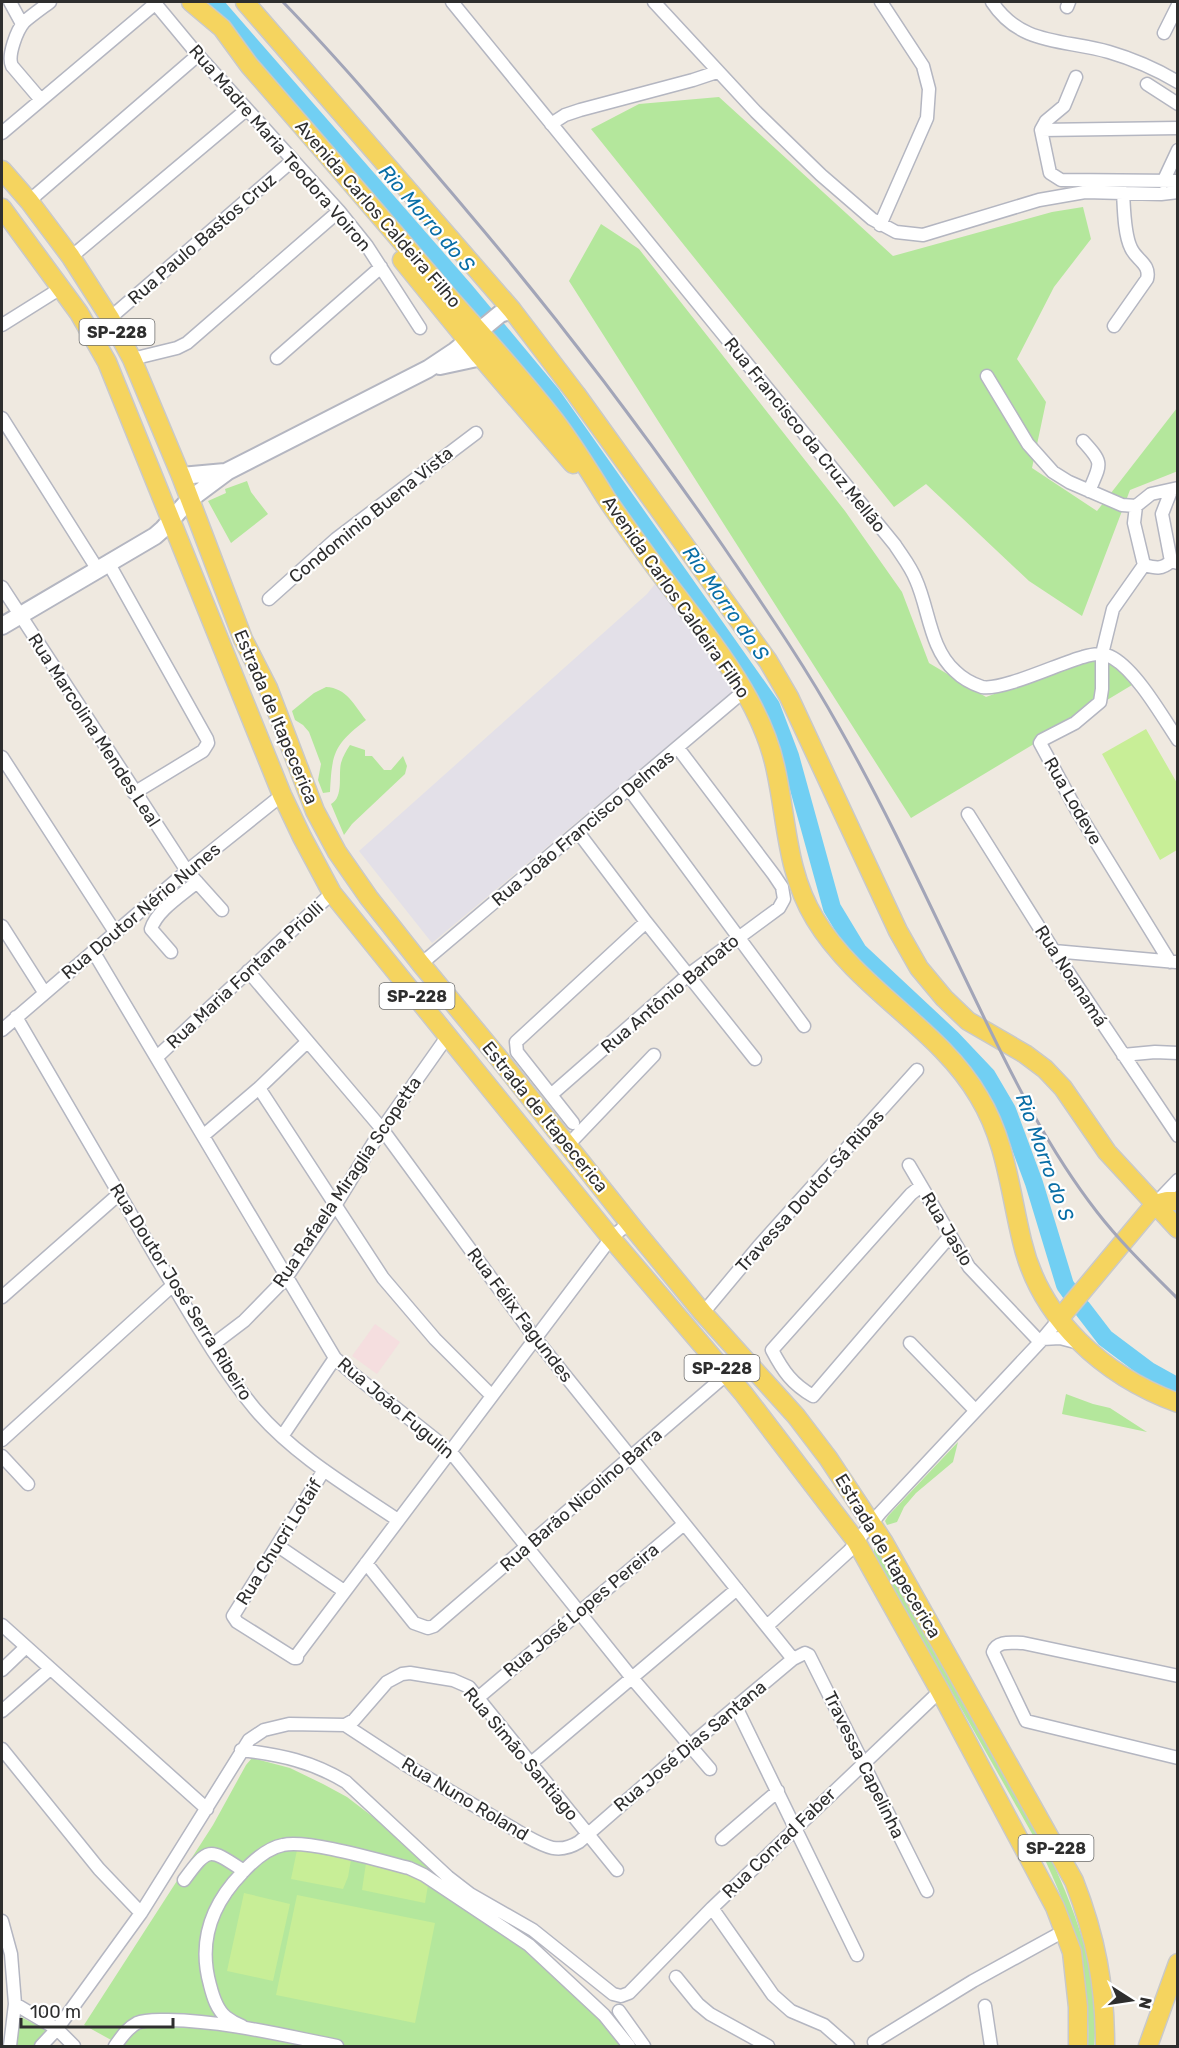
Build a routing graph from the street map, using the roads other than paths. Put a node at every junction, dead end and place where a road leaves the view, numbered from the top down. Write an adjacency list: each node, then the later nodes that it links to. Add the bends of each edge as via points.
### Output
1 (10, 2): 11 (street)
2 (50, 2): 11 (street)
3 (155, 2): 13 (street, Rua Madre Maria Teodora Voiron); 18 (street)
4 (191, 2): 41 (main road, via 222,28 276,107)
5 (245, 2): 41 (main road, Avenida Carlos Caldeira Filho)
6 (452, 2): 21 (street, Rua Francisco da Cruz Mellão)
7 (654, 2): 14 (street)
8 (881, 2): 35 (street, via 923,66 929,89 927,118)
9 (992, 2): 16 (street, via 1025,33 1116,54)
10 (1178, 5): 12 (street)
11 (22, 24): 18 (street, via 9,60)
12 (1164, 33)
13 (198, 55): 20 (street, Rua Madre Maria Teodora Voiron); 32 (street)
14 (717, 72): 21 (street, via 580,110); 35 (street, via 821,175)
15 (1076, 77): 23 (street, via 1066,103)
16 (1178, 82)
17 (1148, 84): 19 (street)
18 (41, 100): 24 (street)
19 (1178, 104)
20 (246, 110): 26 (street, Rua Madre Maria Teodora Voiron); 36 (street)
21 (551, 124): 71 (street, Rua Francisco da Cruz Mellão, via 895,545 915,577 940,651 954,671 984,687 998,686 1070,660)
22 (1178, 128): 23 (street)
23 (1041, 130): 29 (street, via 1047,165 1057,179)
24 (2, 133)
25 (1178, 150): 29 (street)
26 (294, 160): 34 (street, Rua Madre Maria Teodora Voiron); 39 (street, Rua Paulo Bastos Cruz)
27 (2, 170): 32 (main road, Estrada de Itapecerica / SP-228)
28 (1178, 181): 29 (street)
29 (1163, 182)
30 (1123, 192): 31 (street); 35 (street, via 1056,196 922,235 896,232); 42 (street, via 1131,249 1149,273)
31 (1178, 192)
32 (29, 201): 36 (main road, Estrada de Itapecerica / SP-228)
33 (2, 208): 38 (main road, Estrada de Itapecerica / SP-228)
34 (339, 211): 37 (street, Rua Madre Maria Teodora Voiron); 47 (street, via 187,343)
35 (880, 225)
36 (71, 257): 39 (main road, Estrada de Itapecerica / SP-228)
37 (381, 267): 43 (street, Rua Madre Maria Teodora Voiron); 46 (street)
38 (61, 288): 40 (street); 50 (main road, Estrada de Itapecerica / SP-228, via 107,362)
39 (110, 318): 47 (main road, Estrada de Itapecerica / SP-228)
40 (2, 325)
41 (488, 326): 44 (main road, Avenida Carlos Caldeira Filho); 45 (main road); 48 (main road); 121 (main road, Avenida Carlos Caldeira Filho, via 583,403 768,661 919,968 968,1021 1045,1069 1063,1088 1107,1152)
42 (1114, 326)
43 (420, 328)
44 (500, 355): 45 (main road); 59 (main road, Avenida Carlos Caldeira Filho, via 558,425)
45 (480, 357): 48 (main road); 59 (main road)
46 (277, 358)
47 (132, 359): 55 (main road, Estrada de Itapecerica / SP-228)
48 (428, 369): 54 (main road)
49 (987, 376): 57 (street, via 1035,453 1059,475)
50 (117, 386): 58 (main road, via 144,422 173,485); 62 (main road, Estrada de Itapecerica / SP-228)
51 (2, 418): 65 (street)
52 (476, 433): 67 (street, Condominio Buena Vista, via 336,539)
53 (1083, 441): 57 (street, via 1100,466)
54 (228, 471): 55 (main road); 58 (main road)
55 (181, 476): 58 (main road, Estrada de Itapecerica / SP-228)
56 (1174, 490): 60 (street, via 1157,492); 61 (street)
57 (1089, 491): 60 (street, via 1122,505)
58 (189, 500): 62 (main road); 70 (main road, Estrada de Itapecerica / SP-228)
59 (609, 501): 72 (main road, Avenida Carlos Caldeira Filho)
60 (1140, 502): 61 (street); 64 (street, via 1134,523)
61 (1163, 509): 63 (street)
62 (171, 520): 65 (main road, via 155,536); 70 (main road, via 193,538 216,598); 78 (main road, Estrada de Itapecerica / SP-228)
63 (1174, 562): 64 (street, via 1166,567)
64 (1144, 565): 71 (street, via 1116,603)
65 (103, 567): 68 (main road); 77 (street, via 208,743 203,751)
66 (2, 587): 68 (street, Rua Marcolina Mendes Leal)
67 (269, 599)
68 (20, 616): 69 (main road); 77 (street, Rua Marcolina Mendes Leal)
69 (2, 626)
70 (243, 639): 93 (main road, Estrada de Itapecerica / SP-228, via 268,688 322,826 369,898)
71 (1102, 654): 73 (street, via 1120,663 1140,685); 92 (street, Rua Lodeve, via 1100,702 1040,745)
72 (744, 691): 74 (street, Rua João Francisco Delmas); 130 (main road, Avenida Carlos Caldeira Filho, via 764,729 775,766 794,872 814,918 858,974 937,1046 979,1095 996,1130 1033,1279)
73 (1178, 740)
74 (678, 748): 76 (street, Rua João Francisco Delmas); 88 (street, Rua Antônio Barbato, via 774,875 784,894 779,908)
75 (2, 757): 87 (street)
76 (629, 789): 80 (street, Rua João Francisco Delmas); 88 (street)
77 (134, 793): 81 (street, Rua Marcolina Mendes Leal)
78 (282, 795): 81 (street, Rua Doutor Nério Nunes); 83 (main road, Estrada de Itapecerica / SP-228)
79 (968, 814): 90 (street, Rua Noanamá)
80 (578, 832): 85 (street); 93 (street, Rua João Francisco Delmas)
81 (187, 871): 82 (street, Rua Marcolina Mendes Leal); 87 (street, Rua Doutor Nério Nunes)
82 (197, 882): 84 (street, Rua Marcolina Mendes Leal); 91 (street, via 163,912 151,929)
83 (332, 893): 94 (street, Rua Maria Fontana Priolli); 100 (main road, Estrada de Itapecerica / SP-228)
84 (222, 910)
85 (646, 922): 95 (street); 109 (street, via 516,1042 517,1052)
86 (2, 926): 96 (street)
87 (116, 932): 89 (street, Rua Doutor Nério Nunes)
88 (738, 937): 95 (street, Rua Antônio Barbato); 98 (street)
89 (93, 951): 96 (street, Rua Doutor Nério Nunes); 105 (street, Rua João Fugulin)
90 (1054, 951): 92 (street); 104 (street, Rua Noanamá)
91 (171, 952)
92 (1174, 962)
93 (421, 964): 114 (main road, Estrada de Itapecerica / SP-228)
94 (248, 971): 101 (street, Rua Félix Fagundes); 105 (street, Rua Maria Fontana Priolli)
95 (688, 975): 106 (street); 109 (street, Rua Antônio Barbato)
96 (44, 992): 97 (street, Rua Doutor Nério Nunes)
97 (16, 1017): 99 (street, Rua Doutor Nério Nunes); 118 (street, Rua Doutor José Serra Ribeiro)
98 (804, 1026)
99 (2, 1030)
100 (449, 1034): 111 (street, Rua Rafaela Miraglia Scopetta); 125 (main road, Estrada de Itapecerica / SP-228)
101 (308, 1042): 108 (street); 111 (street, Rua Félix Fagundes)
102 (1178, 1053): 104 (street)
103 (654, 1055): 114 (street)
104 (1123, 1055): 113 (street, Rua Noanamá)
105 (157, 1057): 112 (street, Rua João Fugulin)
106 (755, 1059)
107 (917, 1070): 129 (street, Travessa Doutor Sá Ribas)
108 (259, 1088): 112 (street); 120 (street)
109 (552, 1094): 110 (street)
110 (573, 1123)
111 (382, 1129): 120 (street, Rua Rafaela Miraglia Scopetta); 131 (street, Rua Félix Fagundes)
112 (204, 1135): 126 (street, Rua João Fugulin)
113 (1178, 1136)
114 (568, 1145): 122 (main road, Estrada de Itapecerica / SP-228)
115 (909, 1165): 117 (street, Rua Jaslo)
116 (1178, 1180): 121 (street)
117 (921, 1186): 124 (street, Rua Jaslo); 124 (street, via 772,1350 797,1387 813,1396)
118 (119, 1194): 127 (street, Rua Doutor José Serra Ribeiro); 128 (street)
119 (1178, 1201): 121 (main road)
120 (336, 1204): 126 (street, Rua Rafaela Miraglia Scopetta); 139 (street, via 400,1299)
121 (1155, 1204): 123 (main road, Avenida Carlos Caldeira Filho); 130 (main road)
122 (629, 1223): 125 (street); 129 (main road, Estrada de Itapecerica / SP-228)
123 (1178, 1229)
124 (950, 1236): 132 (street, Rua Jaslo, via 969,1267)
125 (611, 1238): 131 (street); 133 (main road, via 624,1240 640,1250 683,1303); 138 (main road, Estrada de Itapecerica / SP-228)
126 (286, 1278): 136 (street, Rua Rafaela Miraglia Scopetta, via 244,1321); 137 (street, Rua João Fugulin)
127 (173, 1285): 136 (street, Rua Doutor José Serra Ribeiro); 143 (street)
128 (2, 1298)
129 (703, 1312): 133 (main road, Estrada de Itapecerica / SP-228)
130 (1060, 1318): 132 (street); 135 (main road, Avenida Carlos Caldeira Filho)
131 (535, 1338): 139 (street); 146 (street, Rua Félix Fagundes)
132 (1043, 1338): 135 (street); 141 (street)
133 (728, 1342): 150 (main road, Estrada de Itapecerica / SP-228, via 796,1416)
134 (910, 1343): 141 (street)
135 (1080, 1343): 140 (main road, Avenida Carlos Caldeira Filho, via 1140,1387)
136 (211, 1346): 142 (street, Rua Doutor José Serra Ribeiro, via 257,1410)
137 (335, 1358): 142 (street); 144 (street, Rua João Fugulin)
138 (727, 1374): 146 (street, Rua Barão Nicolino Barra); 152 (main road, Estrada de Itapecerica / SP-228)
139 (492, 1396): 144 (street)
140 (1178, 1403)
141 (975, 1410): 150 (street)
142 (283, 1435): 147 (street, Rua Doutor José Serra Ribeiro)
143 (2, 1440)
144 (450, 1451): 149 (street); 154 (street, Rua João Fugulin)
145 (2, 1456): 148 (street)
146 (632, 1458): 151 (street, Rua Félix Fagundes); 154 (street, Rua Barão Nicolino Barra)
147 (324, 1470): 149 (street, Rua Doutor José Serra Ribeiro); 153 (street, Rua Chucri Lotaif)
148 (28, 1484)
149 (398, 1520): 155 (street)
150 (872, 1523): 152 (street); 213 (main road, Estrada de Itapecerica / SP-228, via 1074,1881 1098,1953)
151 (684, 1524): 156 (street, Rua Félix Fagundes); 158 (street, Rua José Lopes Pereira)
152 (856, 1541): 160 (street); 167 (main road, Estrada de Itapecerica / SP-228)
153 (278, 1546): 157 (street); 157 (street, Rua Chucri Lotaif, via 234,1613 237,1622 297,1658)
154 (528, 1546): 155 (street, Rua Barão Nicolino Barra, via 428,1628 414,1623); 158 (street, Rua João Fugulin)
155 (366, 1563): 157 (street)
156 (737, 1589): 160 (street, Rua Félix Fagundes); 166 (street)
157 (344, 1592)
158 (579, 1612): 166 (street, Rua João Fugulin); 168 (street, Rua José Lopes Pereira)
159 (2, 1625): 161 (street)
160 (767, 1626): 162 (street, Rua Félix Fagundes)
161 (26, 1647): 163 (street); 164 (street)
162 (794, 1659): 169 (street, Rua José Dias Santana); 176 (street, Travessa Capelinha, via 803,1653 809,1655)
163 (50, 1669): 170 (street); 180 (street)
164 (2, 1670)
165 (1178, 1676): 175 (street, via 1023,1643 999,1644 993,1652 1026,1721)
166 (632, 1678): 173 (street, Rua João Fugulin); 177 (street)
167 (940, 1690): 176 (street, Rua Conrad Faber); 191 (main road, Estrada de Itapecerica / SP-228)
168 (478, 1697): 171 (street, Rua Simão Santiago, via 453,1680 402,1674 387,1682); 177 (street, Rua Simão Santiago)
169 (736, 1707): 173 (street, Rua José Dias Santana); 179 (street)
170 (2, 1711)
171 (345, 1725): 172 (street, via 289,1724 264,1730); 182 (street, Rua Nuno Roland, via 536,1842 561,1850)
172 (245, 1745): 180 (street); 188 (street, Rua Conrad Faber, via 305,1762 346,1782 448,1878 533,1930 613,1994 629,1993)
173 (689, 1746): 178 (street, Rua João Fugulin); 182 (street, Rua José Dias Santana)
174 (2, 1749): 189 (street, via 99,1869)
175 (1178, 1758)
176 (863, 1762): 181 (street, Rua Conrad Faber); 187 (street, Travessa Capelinha)
177 (530, 1764): 182 (street, Rua Simão Santiago)
178 (710, 1769)
179 (778, 1791): 181 (street); 183 (street)
180 (207, 1809): 189 (street)
181 (795, 1826): 188 (street, Rua Conrad Faber); 192 (street)
182 (588, 1834): 185 (street, Rua Simão Santiago)
183 (722, 1839)
184 (244, 1870): 186 (street, via 210,1854 200,1859); 199 (street, via 231,1884 209,1924 204,1965 217,2006); 207 (street, via 284,1844 349,1854 416,1871 529,1945 604,2015)
185 (617, 1870)
186 (184, 1880)
187 (927, 1891)
188 (712, 1908): 210 (street, via 773,1995 791,2011 824,2025)
189 (141, 1913): 200 (street)
190 (2, 1922): 196 (street, via 12,1954)
191 (1064, 1931): 201 (street); 212 (main road, Estrada de Itapecerica / SP-228, via 1075,1976)
192 (857, 1955)
193 (1178, 1963): 195 (main road)
194 (676, 1977): 209 (street, via 710,2014)
195 (1172, 1998): 214 (main road)
196 (15, 2004): 200 (street); 202 (street)
197 (985, 2006): 211 (street)
198 (619, 2011): 208 (street)
199 (242, 2026): 205 (street, via 149,2020 137,2023); 206 (street)
200 (57, 2029): 203 (street); 204 (street)
201 (874, 2042)
202 (10, 2046)
203 (41, 2046)
204 (74, 2046)
205 (115, 2046)
206 (337, 2046)
207 (629, 2046)
208 (644, 2046)
209 (768, 2046)
210 (848, 2046)
211 (991, 2046)
212 (1078, 2046)
213 (1105, 2046)
214 (1149, 2046)

